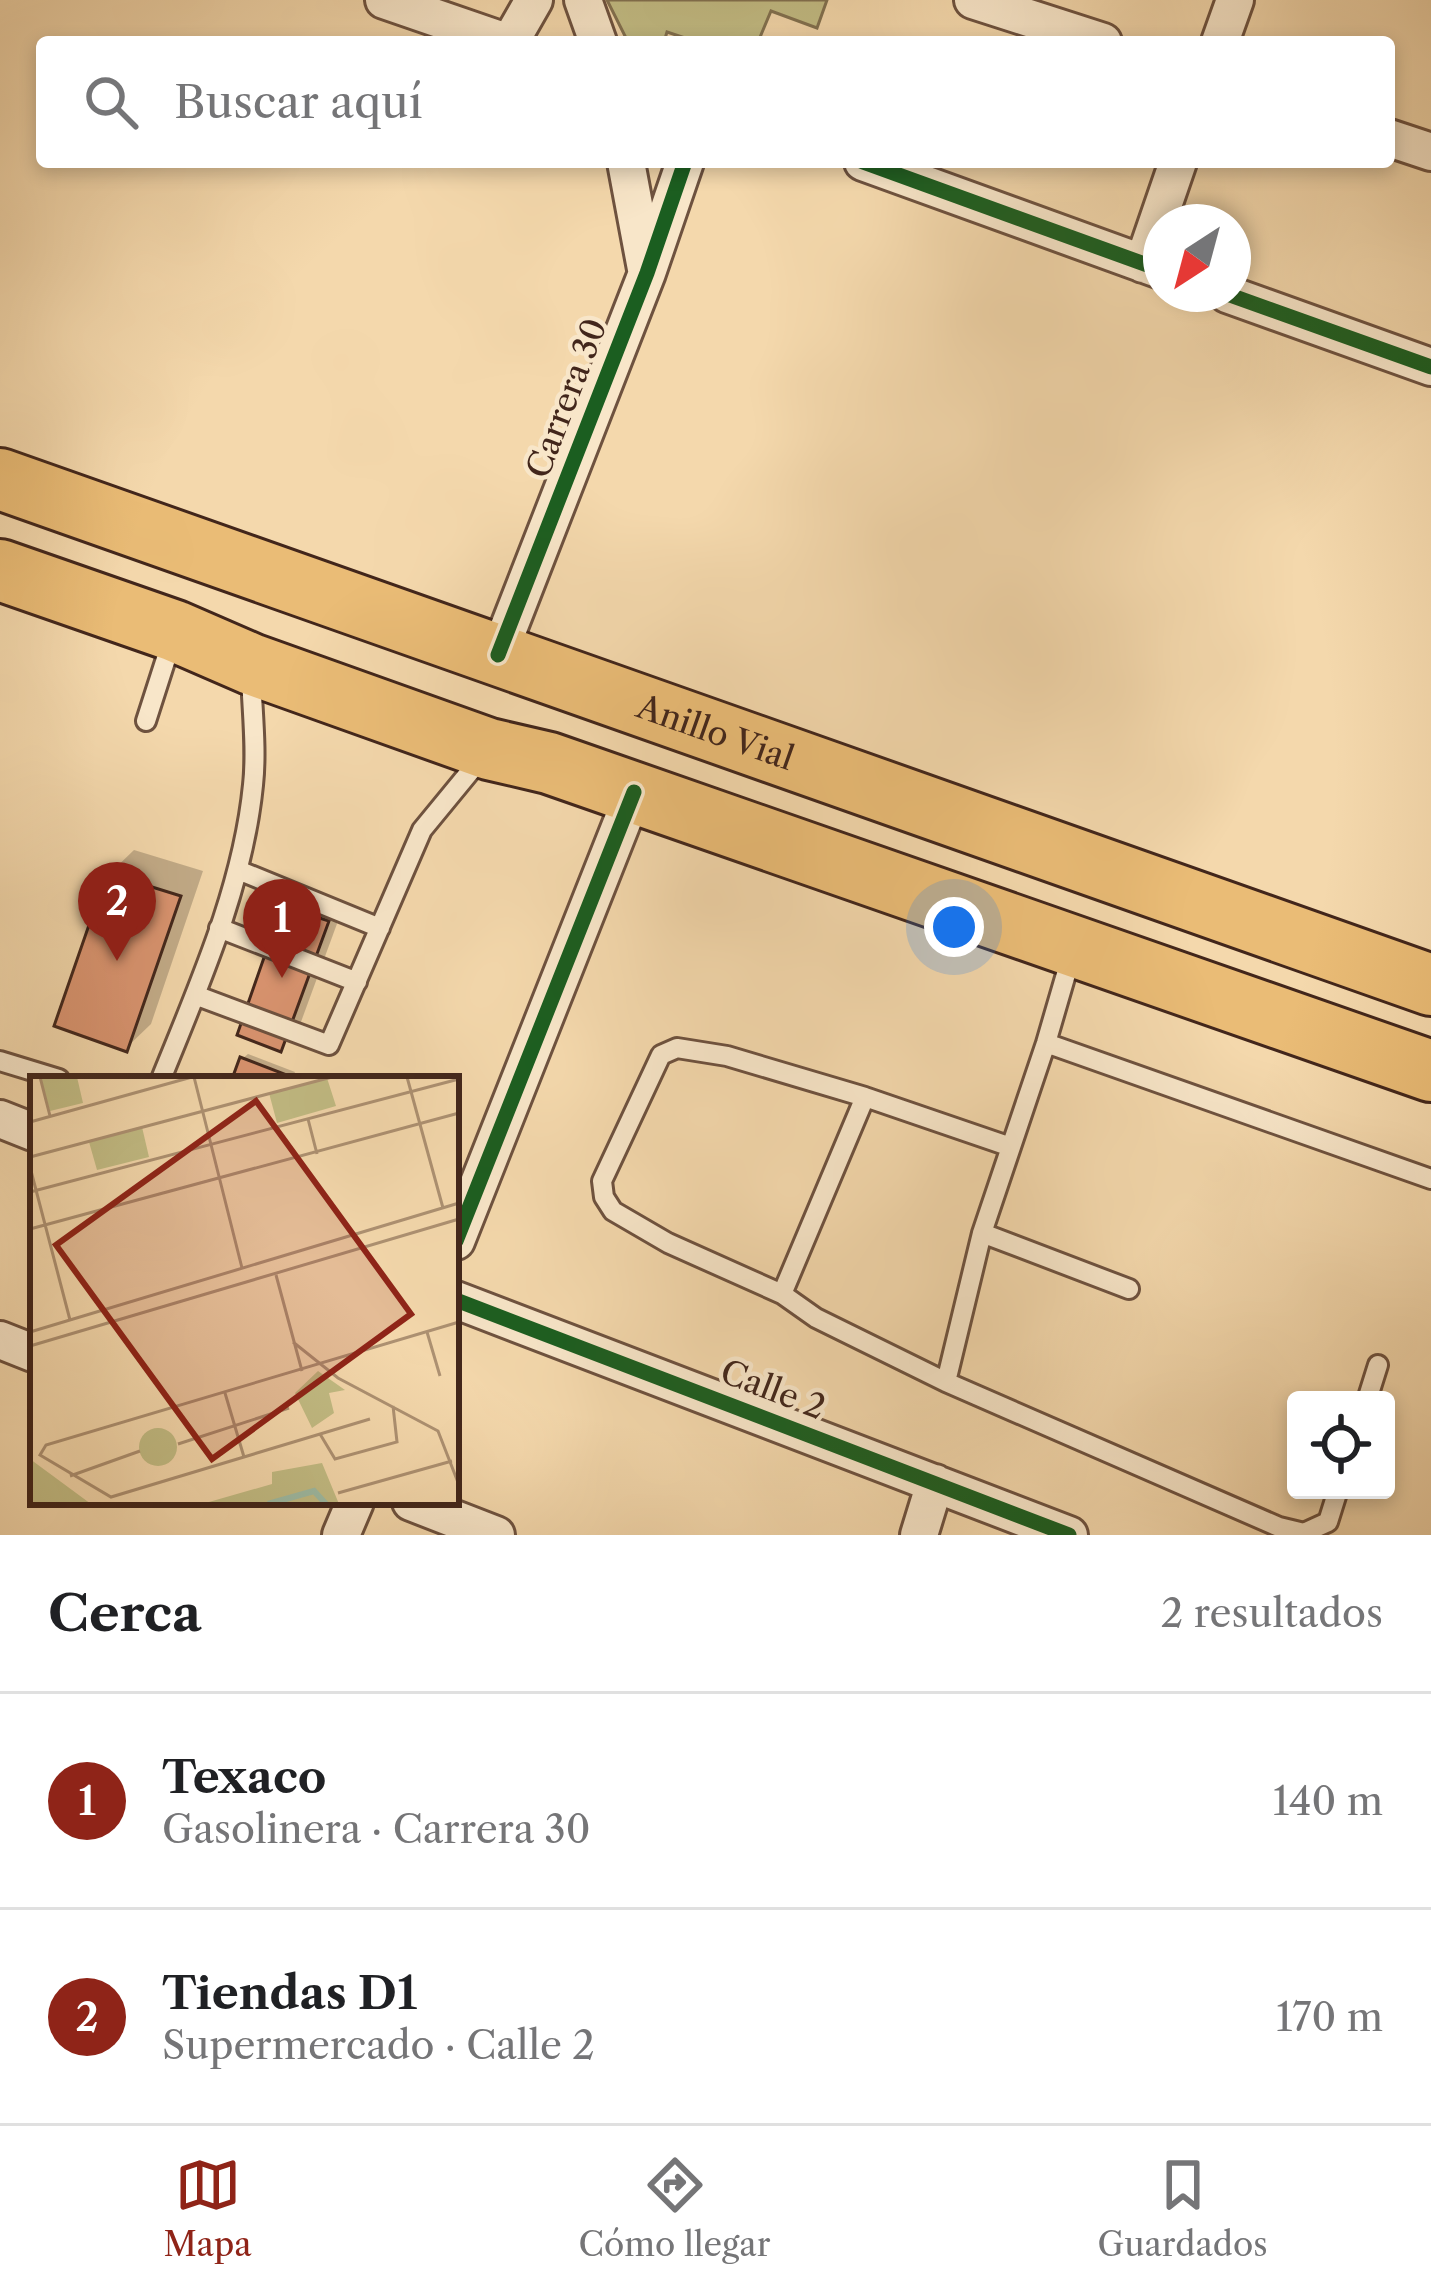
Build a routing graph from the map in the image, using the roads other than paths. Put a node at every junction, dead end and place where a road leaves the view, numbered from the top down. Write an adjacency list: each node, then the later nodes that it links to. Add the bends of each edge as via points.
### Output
1 (384, 0): 6 (street)
2 (535, 0): 7 (street)
3 (583, 0): 8 (street)
4 (973, 0): 9 (street)
5 (1234, 0): 10 (street)
6 (490, 36)
7 (512, 36)
8 (596, 36)
9 (1084, 36)
10 (1222, 36)
11 (1395, 140): 12 (street)
12 (1431, 152)
13 (627, 168): 19 (street)
14 (683, 168): 19 (street, Carrera 30)
15 (880, 168): 18 (street)
16 (1177, 168): 17 (street)
17 (1168, 204)
18 (1143, 264)
19 (646, 273): 25 (street, Carrera 30)
20 (1251, 303): 21 (street)
21 (1431, 367)
22 (0, 479): 25 (highway, Anillo Vial)
23 (0, 570): 24 (highway)
24 (175, 632): 26 (highway); 27 (lane)
25 (498, 655): 35 (highway, Anillo Vial)
26 (251, 664): 28 (highway); 30 (lane, via 254,783)
27 (146, 721)
28 (489, 749): 29 (highway); 32 (lane, via 422,830)
29 (634, 792): 33 (highway); 47 (street)
30 (238, 870): 31 (lane); 32 (lane)
31 (219, 928): 34 (lane); 36 (lane)
32 (380, 928): 34 (lane)
33 (1074, 946): 37 (lane); 39 (highway)
34 (357, 982): 36 (lane, via 329,1045)
35 (1431, 985)
36 (195, 995): 41 (lane)
37 (1046, 1043): 45 (lane); 46 (lane)
38 (0, 1061): 40 (lane)
39 (1431, 1071)
40 (49, 1076)
41 (162, 1076)
42 (865, 1097): 45 (lane); 50 (lane); 50 (lane, via 677,1048 661,1055 602,1181 613,1210)
43 (0, 1119): 44 (street)
44 (30, 1131)
45 (1011, 1147): 48 (lane)
46 (1431, 1179)
47 (459, 1233)
48 (982, 1233): 49 (lane); 55 (lane)
49 (1129, 1289)
50 (782, 1294): 55 (lane)
51 (459, 1301): 57 (street, Calle 2)
52 (0, 1340): 53 (street)
53 (30, 1352)
54 (1378, 1365): 56 (lane)
55 (946, 1382): 58 (lane, via 1279,1527 1304,1532 1328,1522)
56 (1370, 1391)
57 (934, 1483): 63 (street); 64 (street, Calle 2)
58 (1335, 1499)
59 (354, 1505): 61 (street)
60 (420, 1505): 62 (street)
61 (341, 1535)
62 (496, 1535)
63 (919, 1535)
64 (1069, 1535)

